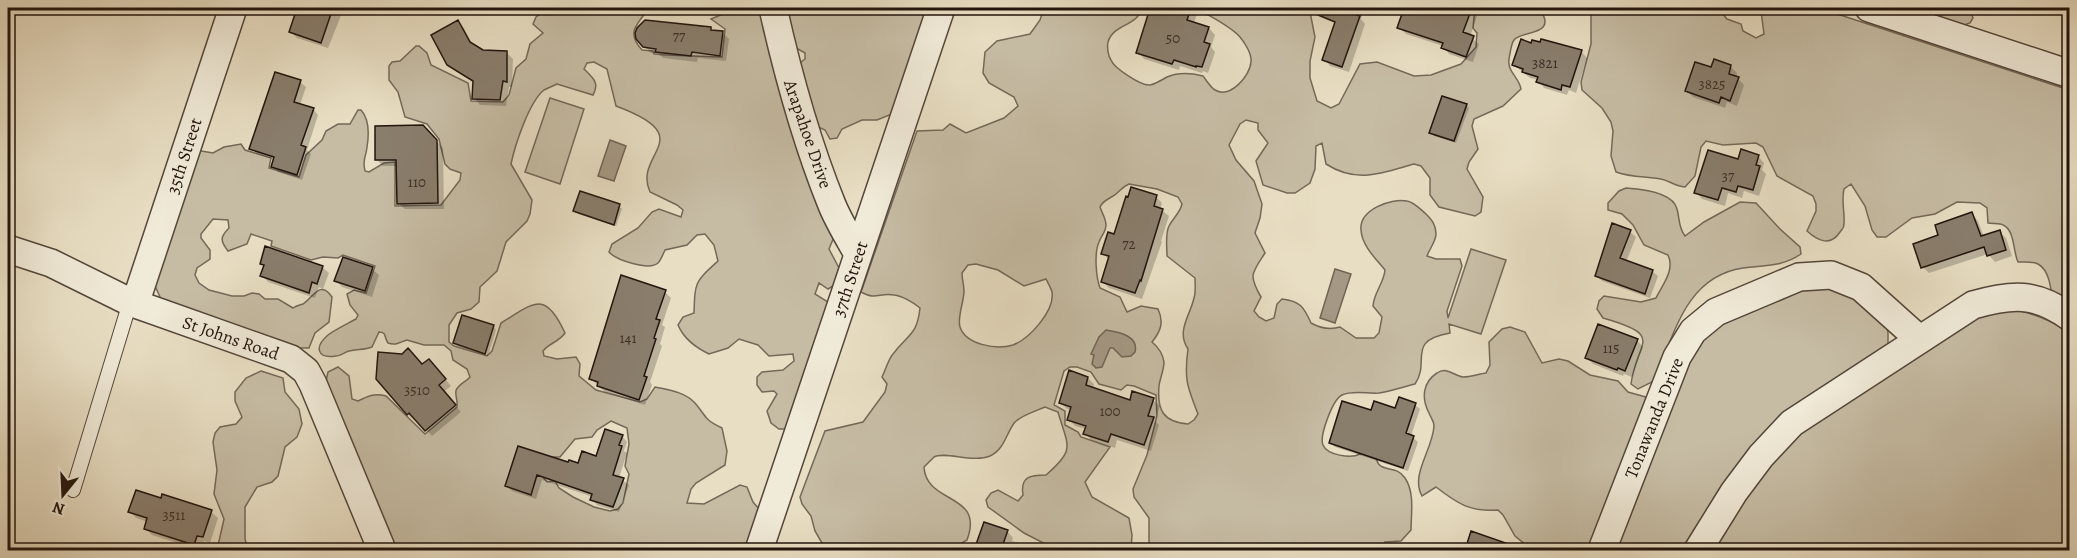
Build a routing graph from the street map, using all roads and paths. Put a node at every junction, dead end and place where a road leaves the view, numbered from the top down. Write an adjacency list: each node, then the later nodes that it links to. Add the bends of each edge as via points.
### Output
1 (233, 8): 10 (street, 35th Street)
2 (772, 8): 8 (street, Arapahoe Drive, via 789,81 819,171)
3 (940, 8): 8 (street, 37th Street)
4 (1869, 8): 5 (street)
5 (2070, 74)
6 (8, 238): 9 (street)
7 (8, 249): 9 (street, St Johns Road)
8 (858, 254): 15 (street, 37th Street)
9 (51, 263): 10 (street, St Johns Road)
10 (133, 303): 13 (lane); 14 (street, St Johns Road, via 291,359 306,371)
11 (2070, 317): 12 (street, via 2040,301 2001,297 1972,305)
12 (1919, 339): 16 (street, Tonawanda Drive, via 1862,287 1831,275 1799,277 1716,312 1693,331 1677,357); 17 (street, via 1792,423 1734,492)
13 (73, 490)
14 (382, 550)
15 (759, 550)
16 (1602, 550)
17 (1698, 550)

